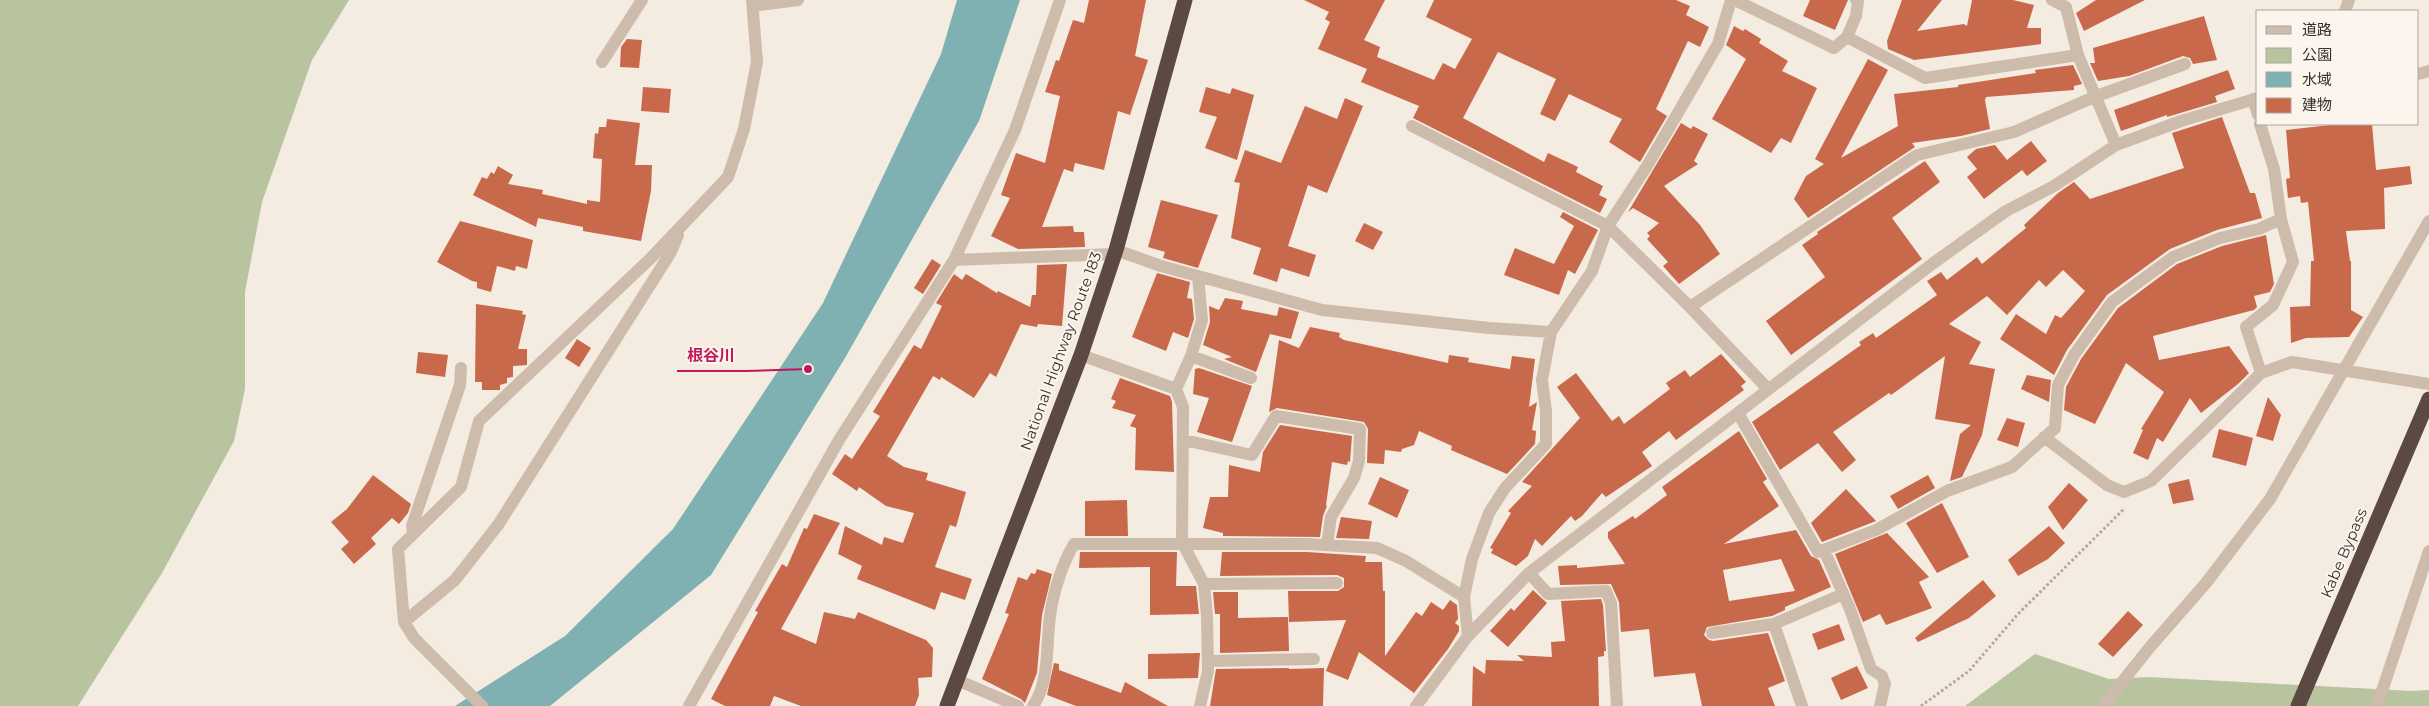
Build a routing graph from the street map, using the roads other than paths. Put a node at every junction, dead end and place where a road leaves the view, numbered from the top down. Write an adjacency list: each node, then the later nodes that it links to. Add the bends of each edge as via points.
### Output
1 (642, 0): 11 (street)
2 (798, 0): 8 (street)
3 (1060, 0): 23 (street, via 1015,130)
4 (1184, 0): 22 (highway, National Highway Route 183)
5 (1733, 0): 9 (street, via 1834,48); 21 (street, via 1718,44)
6 (1856, 0): 9 (street, via 1856,16)
7 (2052, 0): 10 (street, via 2066,7)
8 (752, 3): 20 (street, via 757,62 744,129 728,177)
9 (1847, 37): 10 (street, via 1925,78)
10 (2078, 55): 13 (street)
11 (602, 62)
12 (2186, 64): 13 (street)
13 (2094, 97): 17 (street); 25 (street, via 2014,132 1917,155)
14 (2255, 99): 17 (street, via 2181,121)
15 (2260, 125): 18 (street, via 2274,169)
16 (1412, 126): 21 (street)
17 (2116, 146): 35 (street, via 2054,186 2006,211)
18 (2281, 219): 31 (street, via 2293,262 2273,305 2246,327); 40 (street, via 2259,229 2220,238 2174,257 2112,302 2074,355 2058,385 2055,428)
19 (2429, 221): 30 (street)
20 (683, 224): 42 (street, via 479,421 461,487); 52 (street, via 665,260 498,525 455,580)
21 (1608, 226): 25 (street); 26 (street, via 1592,271)
22 (1115, 252): 23 (street); 24 (street); 27 (highway, National Highway Route 183)
23 (954, 260): 60 (street, via 839,440)
24 (1198, 276): 26 (street, via 1322,310); 28 (street, via 1202,320)
25 (1690, 307): 35 (street)
26 (1551, 332): 51 (street, via 1542,380 1546,444 1505,488 1489,513 1472,559)
27 (1081, 355): 34 (street); 58 (highway, National Highway Route 183)
28 (1191, 356): 32 (street); 34 (street)
29 (461, 368): 42 (street, via 460,385 412,526)
30 (2352, 371): 31 (street, via 2292,362); 33 (street); 69 (street, via 2270,499 2206,583)
31 (2260, 373): 40 (street, via 2152,481 2124,492 2108,485)
32 (1251, 378)
33 (2429, 384)
34 (1176, 389): 41 (street, via 1183,407)
35 (1768, 389): 38 (street)
36 (2429, 394): 39 (highway, Kabe Bypass)
37 (2429, 399): 39 (highway, Kabe Bypass)
38 (1738, 413): 45 (street, via 1818,552); 47 (street)
39 (2422, 413): 70 (highway, Kabe Bypass)
40 (2044, 437): 45 (street, via 2012,467 1947,491 1876,530)
41 (1184, 440): 43 (street); 44 (street, via 1252,455 1276,416 1360,429 1359,461 1354,478 1331,517)
42 (414, 534): 52 (street, via 398,549)
43 (1182, 542): 44 (street); 49 (street); 63 (street, via 1074,544 1053,603 1047,659 1038,698)
44 (1327, 545): 51 (street, via 1377,548 1406,561)
45 (1824, 550): 50 (street)
46 (2429, 551): 71 (street)
47 (1529, 573): 55 (street); 66 (street, via 1548,594 1606,591 1611,603)
48 (1337, 583): 49 (street)
49 (1204, 584): 57 (street)
50 (1843, 594): 53 (street); 68 (street, via 1871,669 1882,676 1885,684)
51 (1464, 597): 55 (street)
52 (404, 622): 59 (street, via 414,638)
53 (1774, 624): 54 (street); 67 (street)
54 (1712, 633)
55 (1468, 636): 65 (street)
56 (1314, 658): 57 (street)
57 (1208, 661): 64 (street)
58 (956, 680): 61 (highway, National Highway Route 183); 62 (street)
59 (482, 706)
60 (688, 706)
61 (947, 706)
62 (1018, 706)
63 (1033, 706)
64 (1200, 706)
65 (1416, 706)
66 (1617, 706)
67 (1802, 706)
68 (1880, 706)
69 (2103, 706)
70 (2298, 706)
71 (2377, 706)

